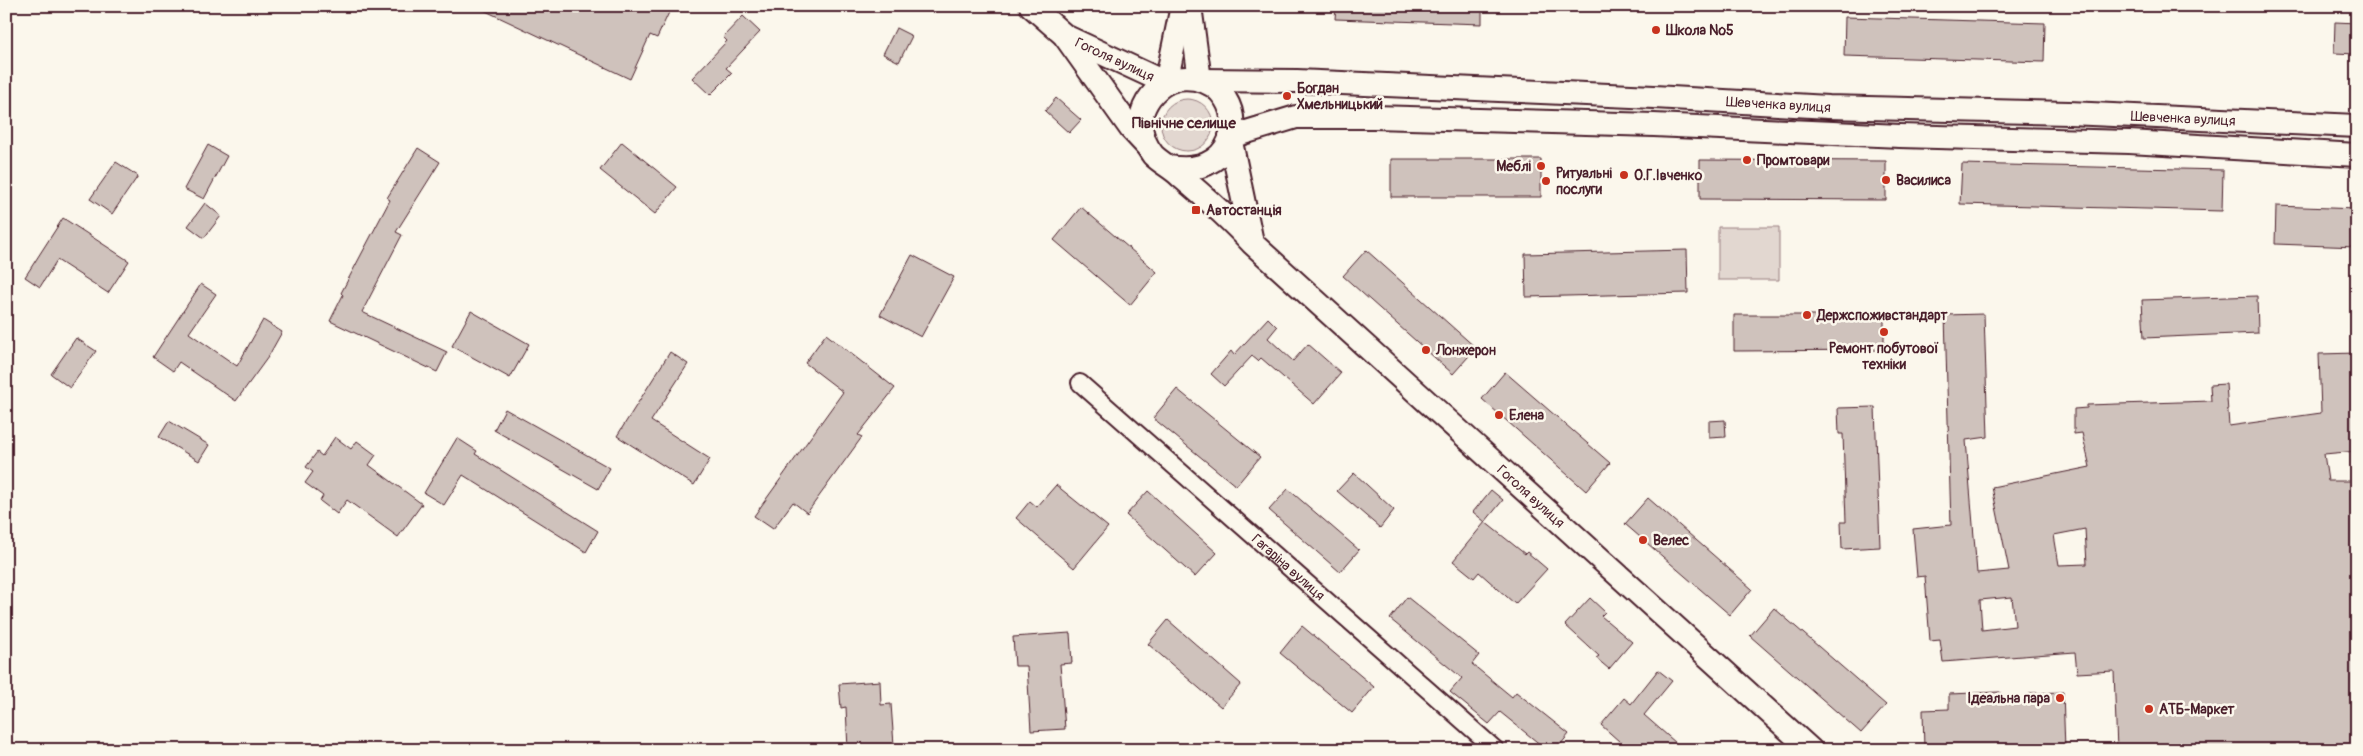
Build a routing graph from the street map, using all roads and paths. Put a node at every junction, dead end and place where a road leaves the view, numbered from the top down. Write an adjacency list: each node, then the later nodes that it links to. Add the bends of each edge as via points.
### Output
1 (1031, 6): 4 (street, Гоголя вулиця)
2 (1182, 6): 6 (street)
3 (1190, 6): 5 (street)
4 (1064, 35): 6 (street, Гоголя вулиця); 11 (street, Гоголя вулиця, via 1131,129)
5 (1200, 80): 6 (street, Гоголя вулиця, via 1188,78); 7 (street, Шевченка вулиця); 9 (street, via 1220,93 1227,102 1232,126)
6 (1166, 83): 11 (street, Гоголя вулиця, via 1156,90 1143,110 1142,128)
7 (1911, 109): 8 (street, Шевченка вулиця); 10 (street)
8 (2357, 126)
9 (1230, 137): 10 (street, Шевченка вулиця, via 1296,117 1635,124); 13 (street, via 1226,148 1208,164 1185,170); 14 (street)
10 (1910, 137): 12 (street, Шевченка вулиця, via 2130,142)
11 (1147, 145): 13 (street, Гоголя вулиця)
12 (2357, 155)
13 (1170, 167): 14 (street, Гоголя вулиця)
14 (1252, 243): 17 (street, Гоголя вулиця)
15 (1080, 384): 16 (street, Гагаріна вулиця)
16 (1496, 750)
17 (1811, 750)

